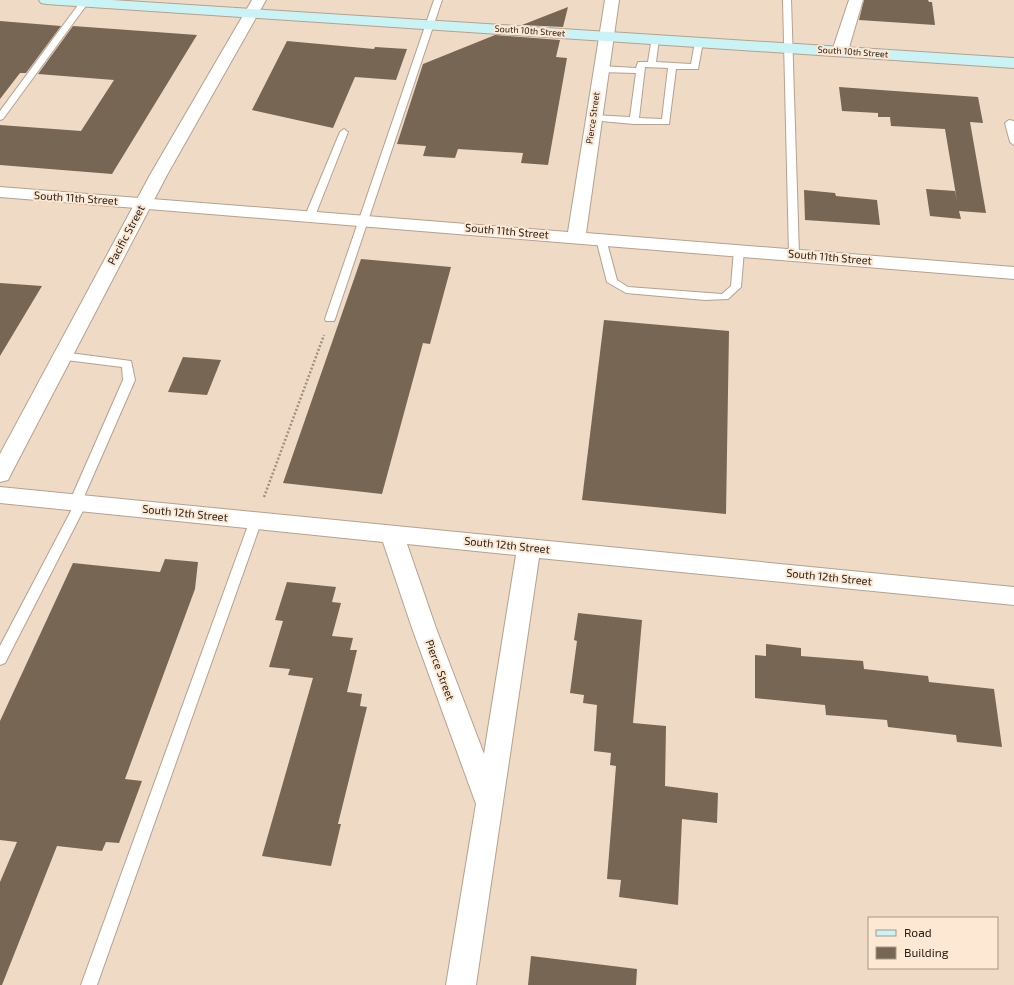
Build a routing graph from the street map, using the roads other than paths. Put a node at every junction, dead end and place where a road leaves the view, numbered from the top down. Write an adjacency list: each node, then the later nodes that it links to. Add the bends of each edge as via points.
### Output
1 (46, 0): 6 (main road, South 10th Street)
2 (438, 0): 8 (lane)
3 (612, 0): 9 (street, Pierce Street)
4 (787, 0): 12 (lane)
5 (856, 0): 13 (street)
6 (84, 3): 7 (main road, South 10th Street); 19 (lane)
7 (255, 7): 8 (main road, South 10th Street); 26 (street, Pacific Street)
8 (429, 24): 9 (main road, South 10th Street); 28 (lane)
9 (606, 36): 10 (main road, South 10th Street); 17 (street, Pierce Street)
10 (655, 39): 11 (main road, South 10th Street); 15 (lane)
11 (699, 42): 12 (main road, South 10th Street); 16 (lane, via 695,67)
12 (788, 48): 13 (main road, South 10th Street); 32 (lane)
13 (840, 51): 14 (main road, South 10th Street)
14 (1014, 63)
15 (652, 64): 16 (lane); 18 (lane, via 642,64)
16 (672, 66): 21 (lane, via 666,122)
17 (600, 69): 18 (lane); 20 (street, Pierce Street)
18 (640, 71): 21 (lane)
19 (0, 117)
20 (593, 118): 21 (lane); 29 (street, Pierce Street)
21 (634, 121)
22 (1014, 124): 24 (lane, via 1009,123)
23 (344, 132): 27 (lane)
24 (1014, 142)
25 (0, 192): 26 (street, South 11th Street)
26 (142, 203): 27 (street, South 11th Street); 35 (street, Pacific Street)
27 (310, 216): 28 (street, South 11th Street)
28 (362, 220): 29 (street, South 11th Street); 34 (lane)
29 (576, 237): 30 (street, South 11th Street)
30 (601, 239): 31 (street, South 11th Street); 31 (lane, via 612,282 626,290 705,297 724,296 736,287)
31 (739, 250): 32 (street, South 11th Street)
32 (794, 254): 33 (street, South 11th Street)
33 (1014, 273)
34 (330, 319)
35 (62, 356): 36 (street, Pacific Street); 38 (lane, via 127,364 129,380)
36 (0, 474)
37 (0, 495): 38 (street, South 12th Street)
38 (78, 503): 39 (street, South 12th Street); 43 (lane)
39 (256, 520): 40 (street, South 12th Street); 45 (lane)
40 (392, 534): 41 (street, South 12th Street); 44 (street, Pierce Street)
41 (529, 547): 42 (street, South 12th Street); 44 (street, Pierce Street)
42 (1014, 596)
43 (0, 659)
44 (490, 806): 46 (street, Pierce Street)
45 (89, 985)
46 (461, 985)

